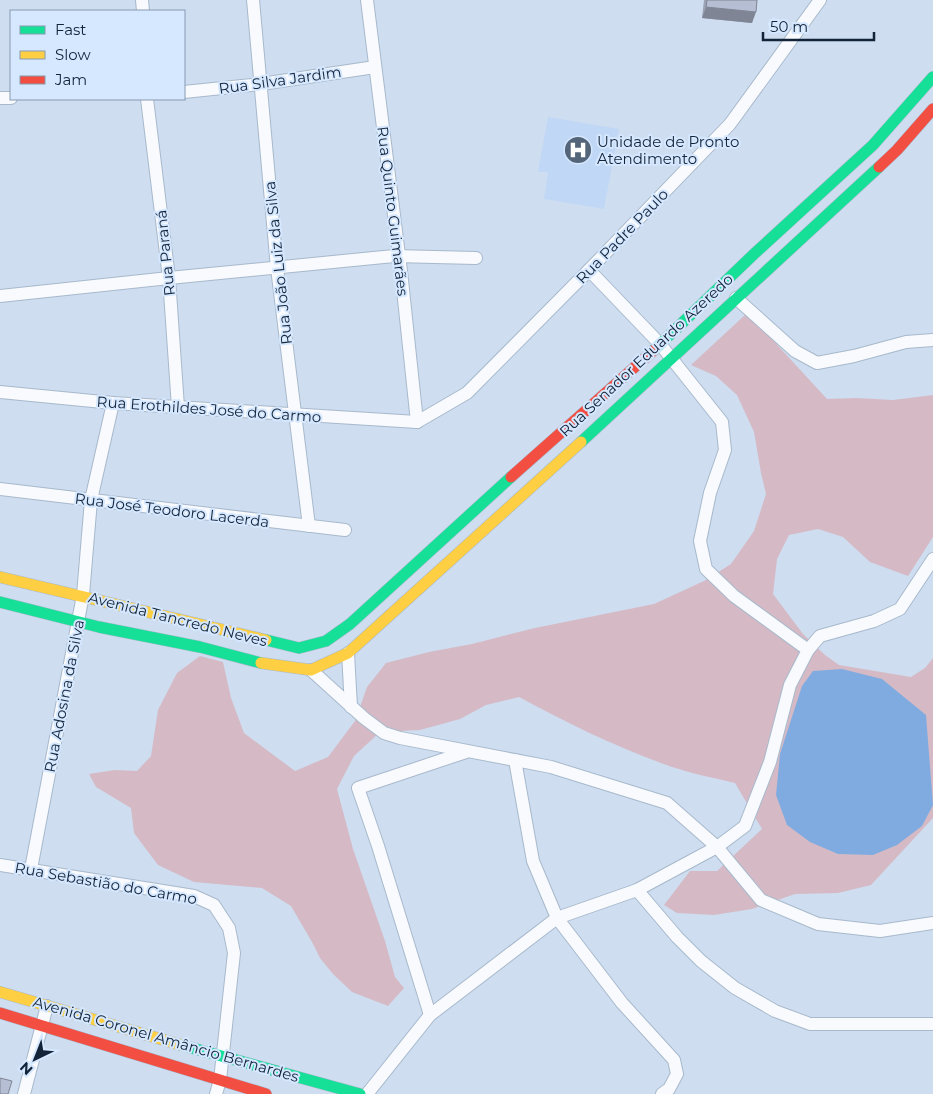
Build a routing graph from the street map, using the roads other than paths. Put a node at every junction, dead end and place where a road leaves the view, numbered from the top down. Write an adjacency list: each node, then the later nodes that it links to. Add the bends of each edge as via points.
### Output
1 (253, 0): 6 (street, Rua João Luiz da Silva)
2 (367, 0): 4 (street, Rua Quinto Guimarães)
3 (820, 0): 15 (street, Rua Padre Paulo, via 730,124)
4 (375, 67): 6 (street, Rua Silva Jardim); 12 (street, Rua Quinto Guimarães)
5 (933, 77): 10 (street, Rua Senador Eduardo Azeredo, via 873,145)
6 (261, 84): 7 (street, Rua Silva Jardim); 14 (street, Rua João Luiz da Silva)
7 (185, 92)
8 (147, 100): 16 (street, Rua Paraná)
9 (933, 109): 11 (street, Rua Senador Eduardo Azeredo, via 897,150)
10 (820, 194): 11 (street); 20 (street, Rua Senador Eduardo Azeredo)
11 (834, 208): 18 (street, Rua Senador Eduardo Azeredo)
12 (399, 256): 13 (street); 14 (street); 26 (street, Rua Quinto Guimarães)
13 (476, 258)
14 (277, 268): 16 (street); 25 (street, Rua João Luiz da Silva)
15 (589, 270): 20 (street); 26 (street, Rua Padre Paulo, via 467,393)
16 (169, 278): 17 (street); 24 (street, Rua Paraná)
17 (0, 296)
18 (736, 298): 19 (street, via 795,351 817,363 906,342); 21 (street, Rua Senador Eduardo Azeredo)
19 (933, 340)
20 (660, 344): 21 (street); 36 (street, Rua Senador Eduardo Azeredo)
21 (672, 359): 37 (street, via 722,422 725,450 710,493 700,541 706,569 734,596); 38 (street, Rua Senador Eduardo Azeredo)
22 (0, 392): 23 (street, Rua Erothildes José do Carmo)
23 (113, 404): 24 (street, Rua Erothildes José do Carmo); 28 (street, Rua Adosina da Silva)
24 (178, 408): 25 (street, Rua Erothildes José do Carmo)
25 (295, 415): 26 (street, Rua Erothildes José do Carmo); 29 (street, Rua João Luiz da Silva)
26 (417, 422)
27 (0, 489): 28 (street, Rua José Teodoro Lacerda)
28 (91, 500): 29 (street, Rua José Teodoro Lacerda); 33 (street, Rua Adosina da Silva)
29 (310, 526): 30 (street, Rua José Teodoro Lacerda)
30 (345, 530)
31 (933, 559): 37 (street, via 900,609 874,621 820,636)
32 (0, 577): 33 (street, Avenida Tancredo Neves)
33 (83, 596): 35 (street, Rua Adosina da Silva); 36 (street, Avenida Tancredo Neves, via 299,648 326,641)
34 (0, 602): 35 (street, Avenida Tancredo Neves)
35 (78, 622): 39 (street, Avenida Tancredo Neves, via 265,664); 45 (street, Rua Adosina da Silva)
36 (350, 624)
37 (808, 650): 43 (street, via 790,685 770,762 745,826)
38 (348, 653): 39 (street); 40 (street)
39 (311, 670): 40 (street)
40 (352, 706): 41 (street, via 384,733)
41 (468, 751): 42 (street); 52 (street, via 358,788)
42 (515, 760): 43 (street, via 551,767 668,803); 47 (street, via 534,861)
43 (717, 847): 46 (street); 48 (street, via 761,900 818,924 880,931)
44 (0, 865): 45 (street, Rua Sebastião do Carmo)
45 (31, 869): 55 (street, Rua Sebastião do Carmo, via 194,896 214,905 229,928 234,953)
46 (637, 890): 47 (street); 53 (street, via 701,960 735,988 775,1011 810,1024)
47 (557, 918): 52 (street); 62 (street, via 622,1003 674,1060 677,1074 669,1089)
48 (933, 923)
49 (0, 992): 50 (street, Avenida Coronel Amâncio Bernardes)
50 (47, 1006): 54 (street); 55 (street, Avenida Coronel Amâncio Bernardes)
51 (0, 1013): 54 (street, Avenida Coronel Amâncio Bernardes)
52 (430, 1015): 61 (street)
53 (933, 1024)
54 (42, 1026): 56 (street, Avenida Coronel Amâncio Bernardes); 57 (street)
55 (222, 1056): 56 (street); 60 (street, Avenida Coronel Amâncio Bernardes)
56 (220, 1080): 58 (street); 59 (street, Avenida Coronel Amâncio Bernardes)
57 (24, 1094)
58 (216, 1094)
59 (266, 1094)
60 (360, 1094)
61 (367, 1094)
62 (662, 1094)

